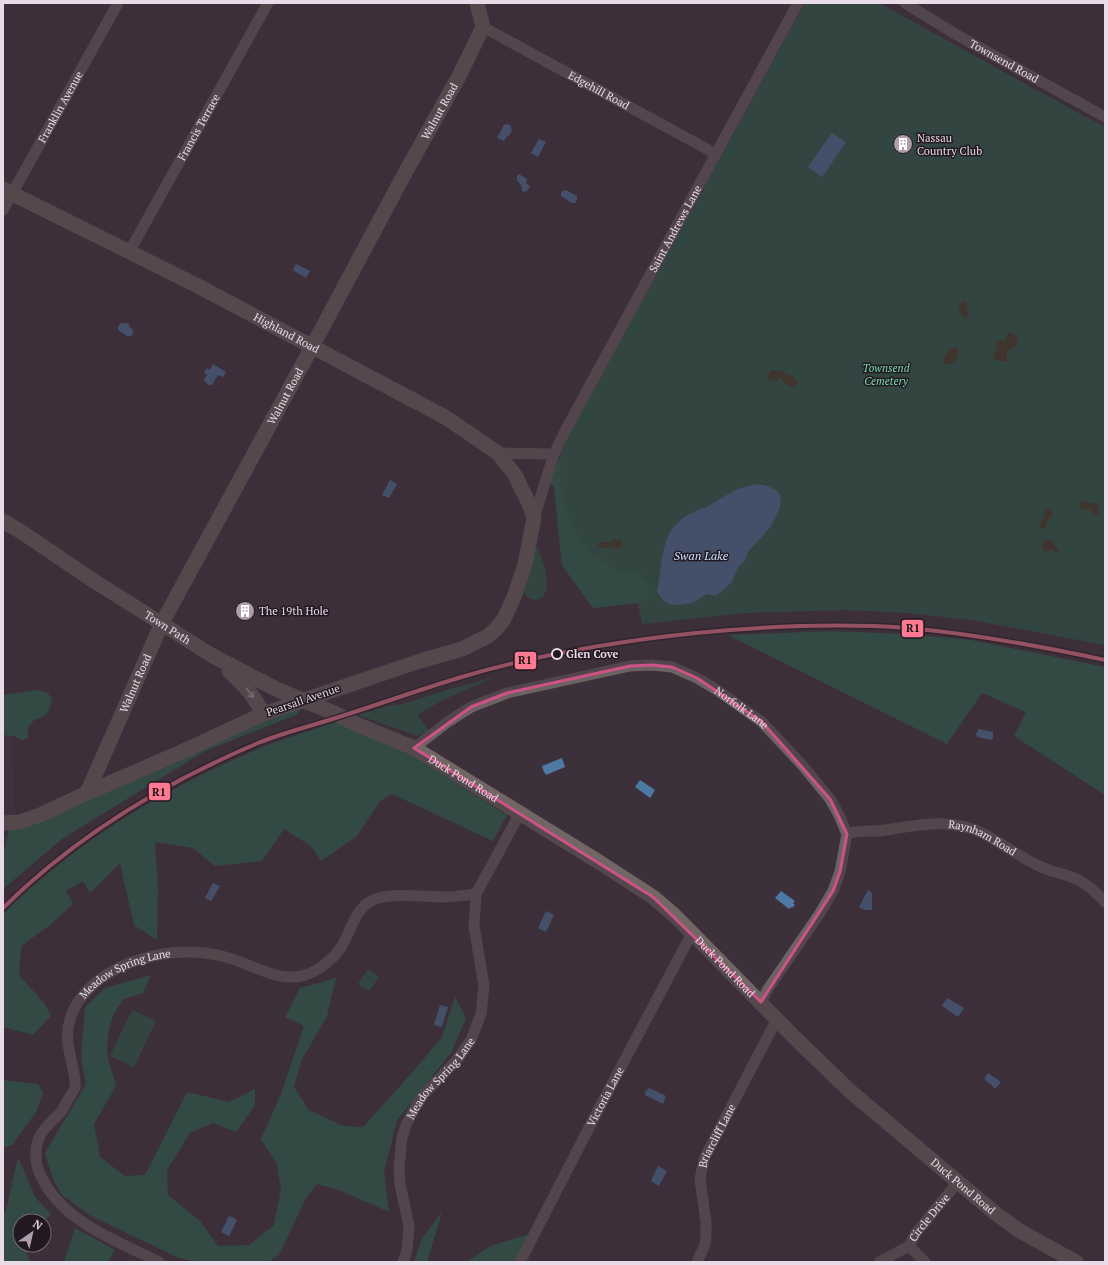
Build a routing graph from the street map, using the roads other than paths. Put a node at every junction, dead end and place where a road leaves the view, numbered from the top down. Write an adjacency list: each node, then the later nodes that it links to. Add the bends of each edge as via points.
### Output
1 (118, 3): 9 (street, Franklin Avenue)
2 (268, 3): 11 (street, Francis Terrace)
3 (477, 3): 6 (street)
4 (798, 3): 8 (street, Saint Andrews Lane)
5 (905, 3): 7 (street, Townsend Road)
6 (483, 27): 8 (street, Edgehill Road); 12 (street, Walnut Road)
7 (1105, 118)
8 (716, 154): 14 (street, Saint Andrews Lane)
9 (8, 191): 10 (street, Franklin Avenue); 11 (street, Highland Road)
10 (3, 210)
11 (129, 252): 12 (street, Highland Road)
12 (312, 347): 13 (street, Highland Road, via 445,417); 17 (street, Walnut Road)
13 (498, 453): 14 (street); 15 (street, Highland Road, via 515,475)
14 (554, 454): 15 (street, Saint Andrews Lane)
15 (534, 518): 19 (street, Pearsall Avenue, via 525,564 514,597 504,619 496,629 462,649)
16 (3, 522): 17 (street, Town Path)
17 (162, 623): 18 (street, Town Path); 24 (street, Walnut Road)
18 (213, 656): 20 (street, Town Path); 21 (street, one-way to 21, via 249,691)
19 (348, 685): 20 (street, Pearsall Avenue); 22 (street, via 332,697 331,707)
20 (302, 700): 21 (street, Pearsall Avenue); 22 (street, Town Path)
21 (263, 714): 24 (street, Pearsall Avenue)
22 (338, 715): 23 (street, Duck Pond Road)
23 (414, 748): 25 (street, Duck Pond Road); 27 (street, Norfolk Lane, via 471,707 507,693 630,666 672,667 697,678 762,722 830,799)
24 (87, 792): 26 (street, Pearsall Avenue, via 40,815 19,822)
25 (520, 813): 28 (street, Meadow Spring Lane); 30 (street, Duck Pond Road, via 653,897)
26 (3, 823)
27 (847, 834): 29 (street, Raynham Road, via 854,831 874,832 927,823 968,827 1040,866 1082,881 1095,890); 31 (street, via 840,872 833,891)
28 (476, 894): 35 (street, Meadow Spring Lane, via 447,898 395,896 373,900 356,915 336,954 306,975 282,976 229,958 180,952 157,954 112,970 84,992 75,1006 68,1030 75,1087 61,1111 39,1136 36,1150 37,1168 48,1189 68,1212 108,1237); 36 (street, Meadow Spring Lane, via 474,926 484,986 481,1014 471,1040 456,1061 422,1098 406,1125 399,1167 409,1226)
29 (1105, 902)
30 (692, 933): 31 (street, Duck Pond Road); 37 (street, Victoria Lane)
31 (761, 1002): 32 (street, Duck Pond Road)
32 (777, 1019): 33 (street, Duck Pond Road, via 851,1092); 38 (street, Briarcliff Lane, via 704,1159 700,1179 706,1234 705,1245)
33 (958, 1182): 34 (street, Circle Drive, via 916,1234); 41 (street, Duck Pond Road, via 1020,1231)
34 (910, 1246): 39 (street, Circle Drive); 40 (street)
35 (160, 1262)
36 (403, 1262)
37 (520, 1262)
38 (697, 1262)
39 (879, 1262)
40 (924, 1262)
41 (1076, 1262)

